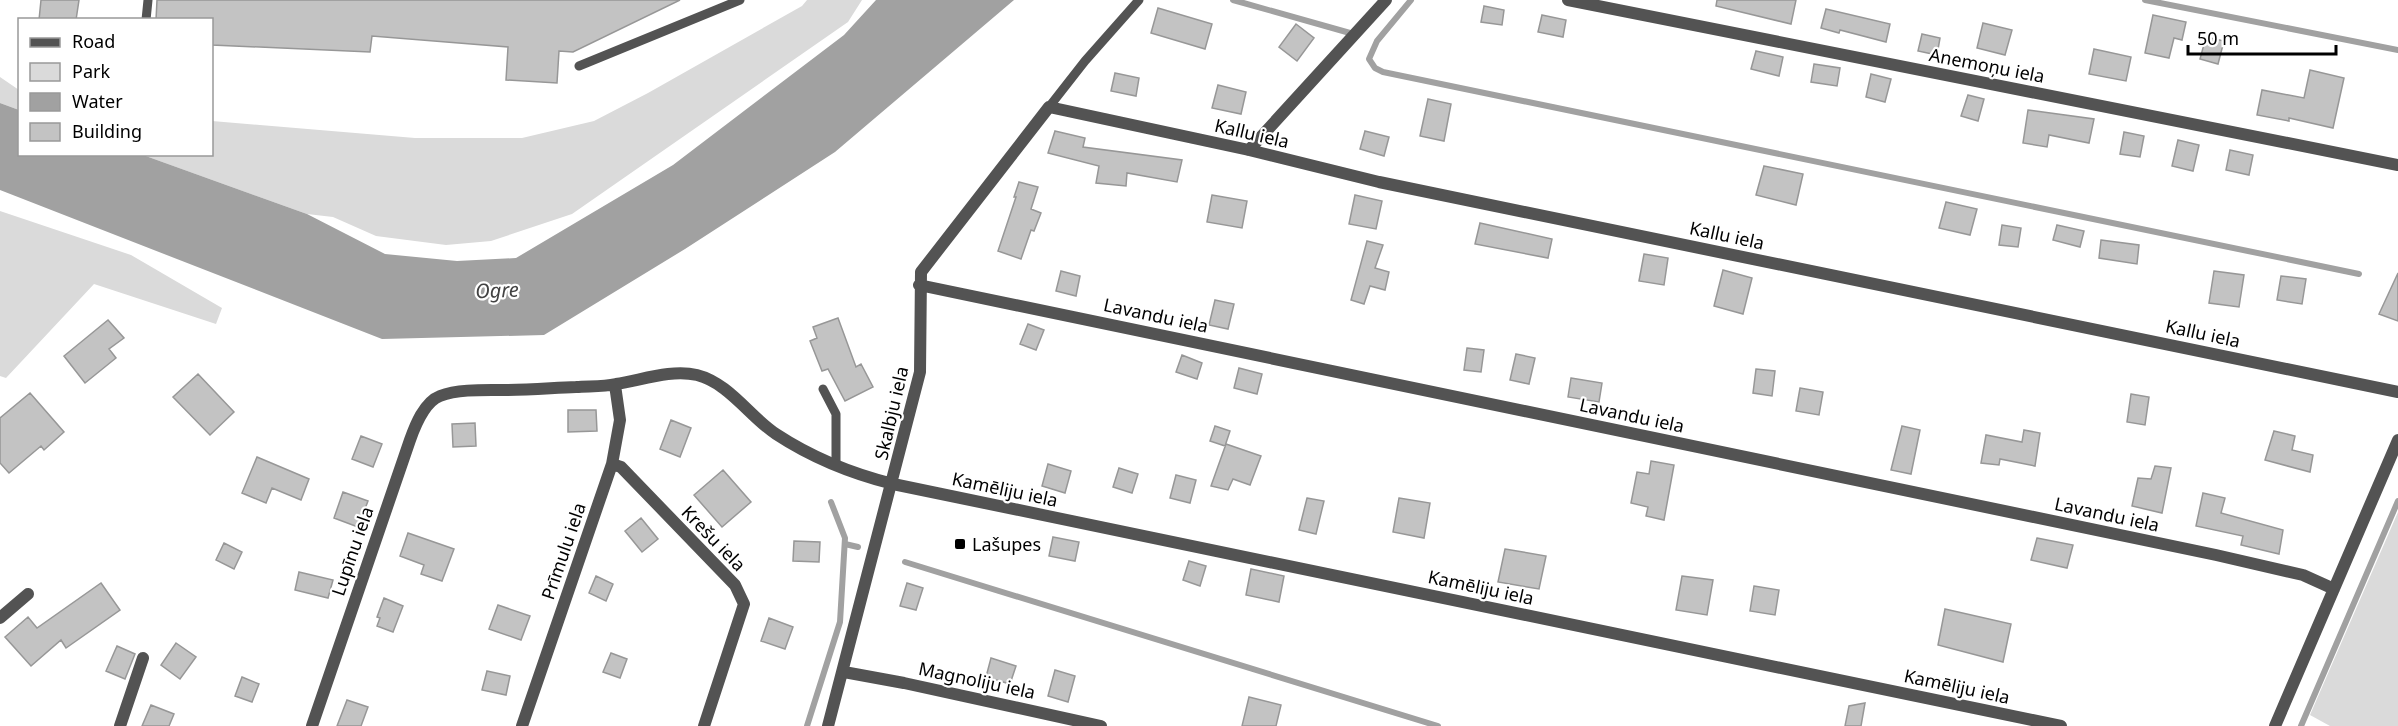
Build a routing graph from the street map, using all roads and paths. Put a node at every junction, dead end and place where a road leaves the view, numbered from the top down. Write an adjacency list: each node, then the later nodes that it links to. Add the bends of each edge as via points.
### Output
1 (148, 0): 6 (lane)
2 (740, 0): 7 (lane)
3 (1139, 0): 8 (lane)
4 (1386, 0): 9 (street)
5 (1568, 0): 10 (street, Anemoņu iela)
6 (146, 18)
7 (579, 66)
8 (1049, 107): 9 (street, Kallu iela); 11 (street, Skalbju iela, via 932,256 921,272)
9 (1249, 150): 14 (street, Kallu iela, via 1378,182)
10 (2398, 165)
11 (919, 285): 19 (street, Skalbju iela, via 921,372); 20 (street, Lavandu iela, via 2216,555 2303,575)
12 (615, 385): 15 (street, Kamēliju iela, via 482,390); 17 (street, Prīmulu iela, via 621,420); 18 (street, Kamēliju iela, via 651,376 696,375 726,390 776,435)
13 (823, 389): 18 (lane, via 836,414)
14 (2398, 393)
15 (439, 396): 26 (street, Lupīnu iela, via 426,408 410,440)
16 (2398, 440): 20 (street)
17 (612, 464): 27 (street, Prīmulu iela); 28 (street, Krešu iela, via 621,467 735,585 744,604)
18 (836, 464): 19 (street, Kamēliju iela)
19 (893, 484): 24 (street, Skalbju iela); 31 (street, Kamēliju iela)
20 (2334, 589): 32 (street)
21 (28, 594): 22 (street)
22 (0, 618)
23 (143, 658): 25 (street)
24 (844, 672): 29 (street, Skalbju iela); 30 (street, Magnoliju iela)
25 (120, 726)
26 (312, 726)
27 (522, 726)
28 (704, 726)
29 (828, 726)
30 (1100, 726)
31 (2061, 726)
32 (2275, 726)

